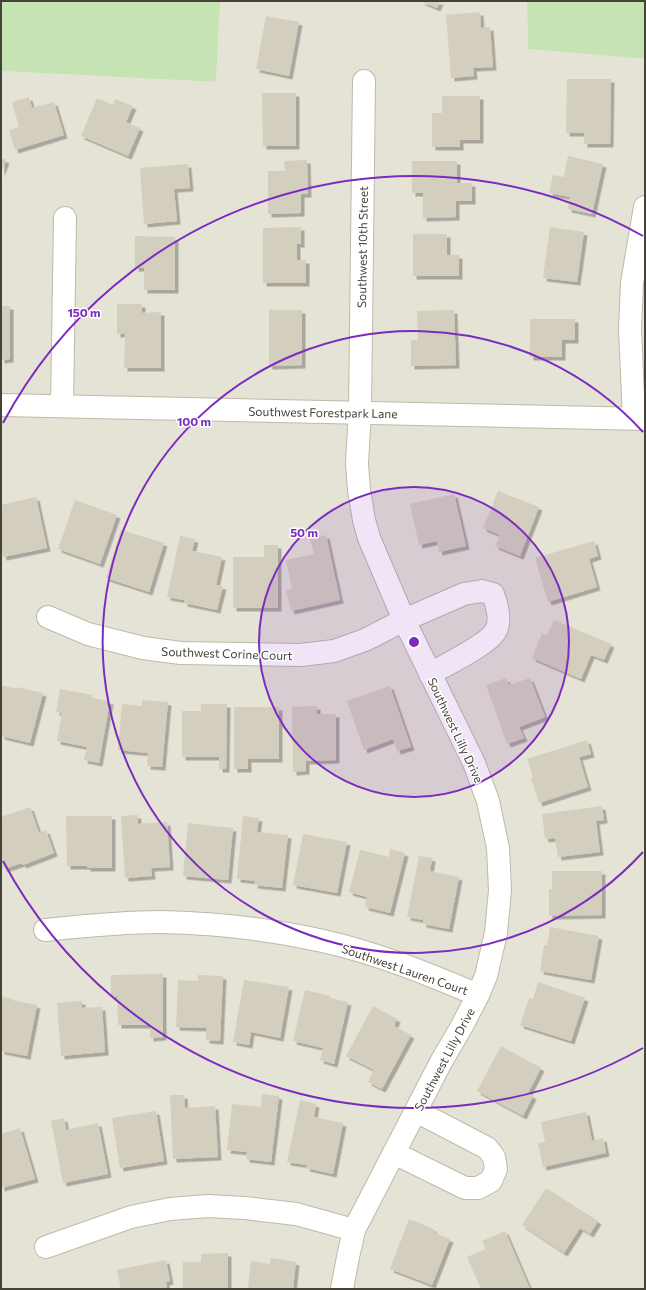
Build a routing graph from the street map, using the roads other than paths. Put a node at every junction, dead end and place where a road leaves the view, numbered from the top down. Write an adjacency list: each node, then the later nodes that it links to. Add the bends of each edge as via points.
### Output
1 (364, 81): 6 (street, Southwest 10th Street)
2 (645, 207): 7 (street, via 632,283 630,329)
3 (65, 218): 5 (street)
4 (1, 405): 5 (street, Southwest Forestpark Lane)
5 (62, 406): 6 (street, Southwest Forestpark Lane)
6 (360, 412): 7 (street, Southwest Forestpark Lane); 9 (street, Southwest Lilly Drive, via 357,463 364,520 369,538)
7 (640, 419)
8 (48, 617): 9 (street, Southwest Corine Court, via 88,634 142,648 181,653 301,655 334,651 365,640)
9 (404, 620): 10 (street, Southwest Lilly Drive); 10 (street, Southwest Corine Court, via 464,594 482,591 493,594 499,616 496,631 488,640)
10 (430, 674): 12 (street, Southwest Lilly Drive, via 474,763 488,801 498,848 500,890 496,933 486,976)
11 (45, 930): 12 (street, Southwest Lauren Court, via 111,923 161,922 283,933 373,955)
12 (478, 995): 13 (street, Southwest Lilly Drive)
13 (416, 1111): 14 (street, Southwest Lilly Drive); 14 (street, via 487,1148 494,1157 496,1169 491,1181 478,1188 465,1188)
14 (394, 1153): 15 (street, Southwest Lilly Drive)
15 (354, 1230): 16 (street, via 296,1214 208,1206 170,1208 131,1217); 17 (street, Southwest Lilly Drive)
16 (46, 1247)
17 (342, 1289)

